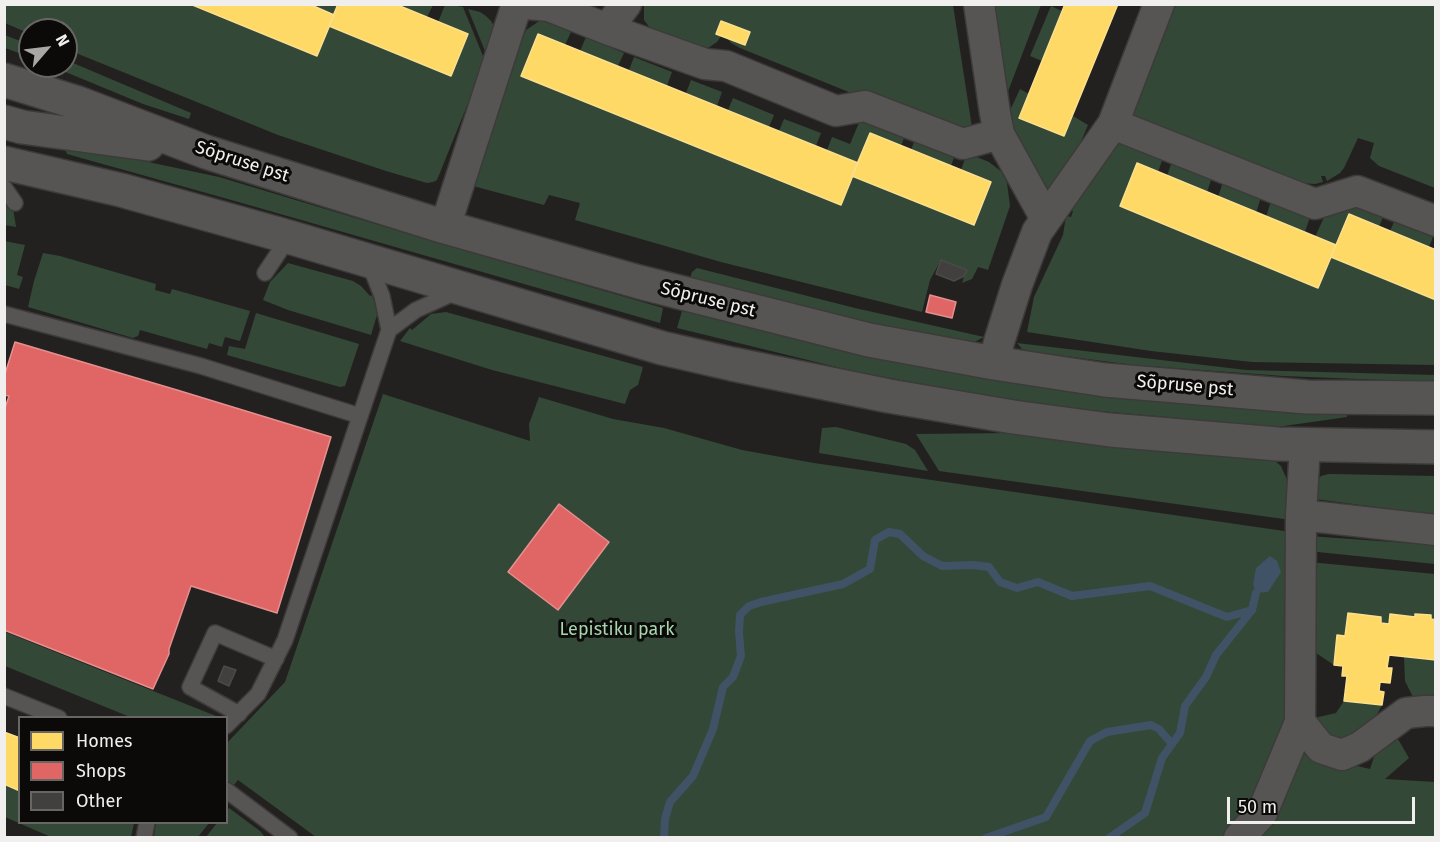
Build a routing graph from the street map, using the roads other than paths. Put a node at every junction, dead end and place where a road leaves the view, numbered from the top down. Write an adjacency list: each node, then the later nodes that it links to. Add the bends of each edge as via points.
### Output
1 (516, 4): 17 (street)
2 (528, 4): 6 (street, via 549,6)
3 (626, 4): 6 (street)
4 (979, 4): 10 (street)
5 (1159, 4): 9 (street)
6 (607, 29): 10 (street, via 705,64 726,66 836,111 865,106 963,144)
7 (4, 80): 11 (main road, Sõpruse pst, via 78,103)
8 (4, 122): 11 (main road)
9 (1113, 124): 15 (street); 16 (street, via 1315,204 1357,191)
10 (999, 134): 15 (street)
11 (206, 152): 17 (main road, Sõpruse pst)
12 (4, 163): 18 (main road, via 121,190)
13 (4, 187): 14 (lane)
14 (15, 203)
15 (1046, 219): 24 (street, via 1036,232)
16 (1436, 221)
17 (445, 227): 24 (main road, Sõpruse pst, via 639,282 869,340)
18 (289, 237): 19 (main road); 20 (lane)
19 (368, 260): 21 (main road); 23 (lane, via 382,296)
20 (264, 273)
21 (462, 289): 23 (lane, via 416,310); 27 (main road, via 662,348 889,396 1110,430)
22 (4, 314): 26 (lane, via 201,366)
23 (389, 330): 26 (lane)
24 (994, 363): 25 (main road, Sõpruse pst, via 1105,380 1295,396)
25 (1436, 398)
26 (360, 416): 31 (lane)
27 (1305, 445): 28 (main road); 29 (street)
28 (1436, 447)
29 (1301, 514): 30 (street); 36 (street)
30 (1436, 531)
31 (276, 659): 34 (lane, via 258,694); 34 (lane, via 215,633 190,687)
32 (4, 696): 35 (lane)
33 (1436, 711): 36 (street, via 1406,713 1360,747 1341,755 1321,748)
34 (238, 714): 37 (lane)
35 (56, 716)
36 (1300, 722): 40 (street, via 1262,813)
37 (228, 724)
38 (228, 791): 39 (lane)
39 (290, 837)
40 (1239, 837)

